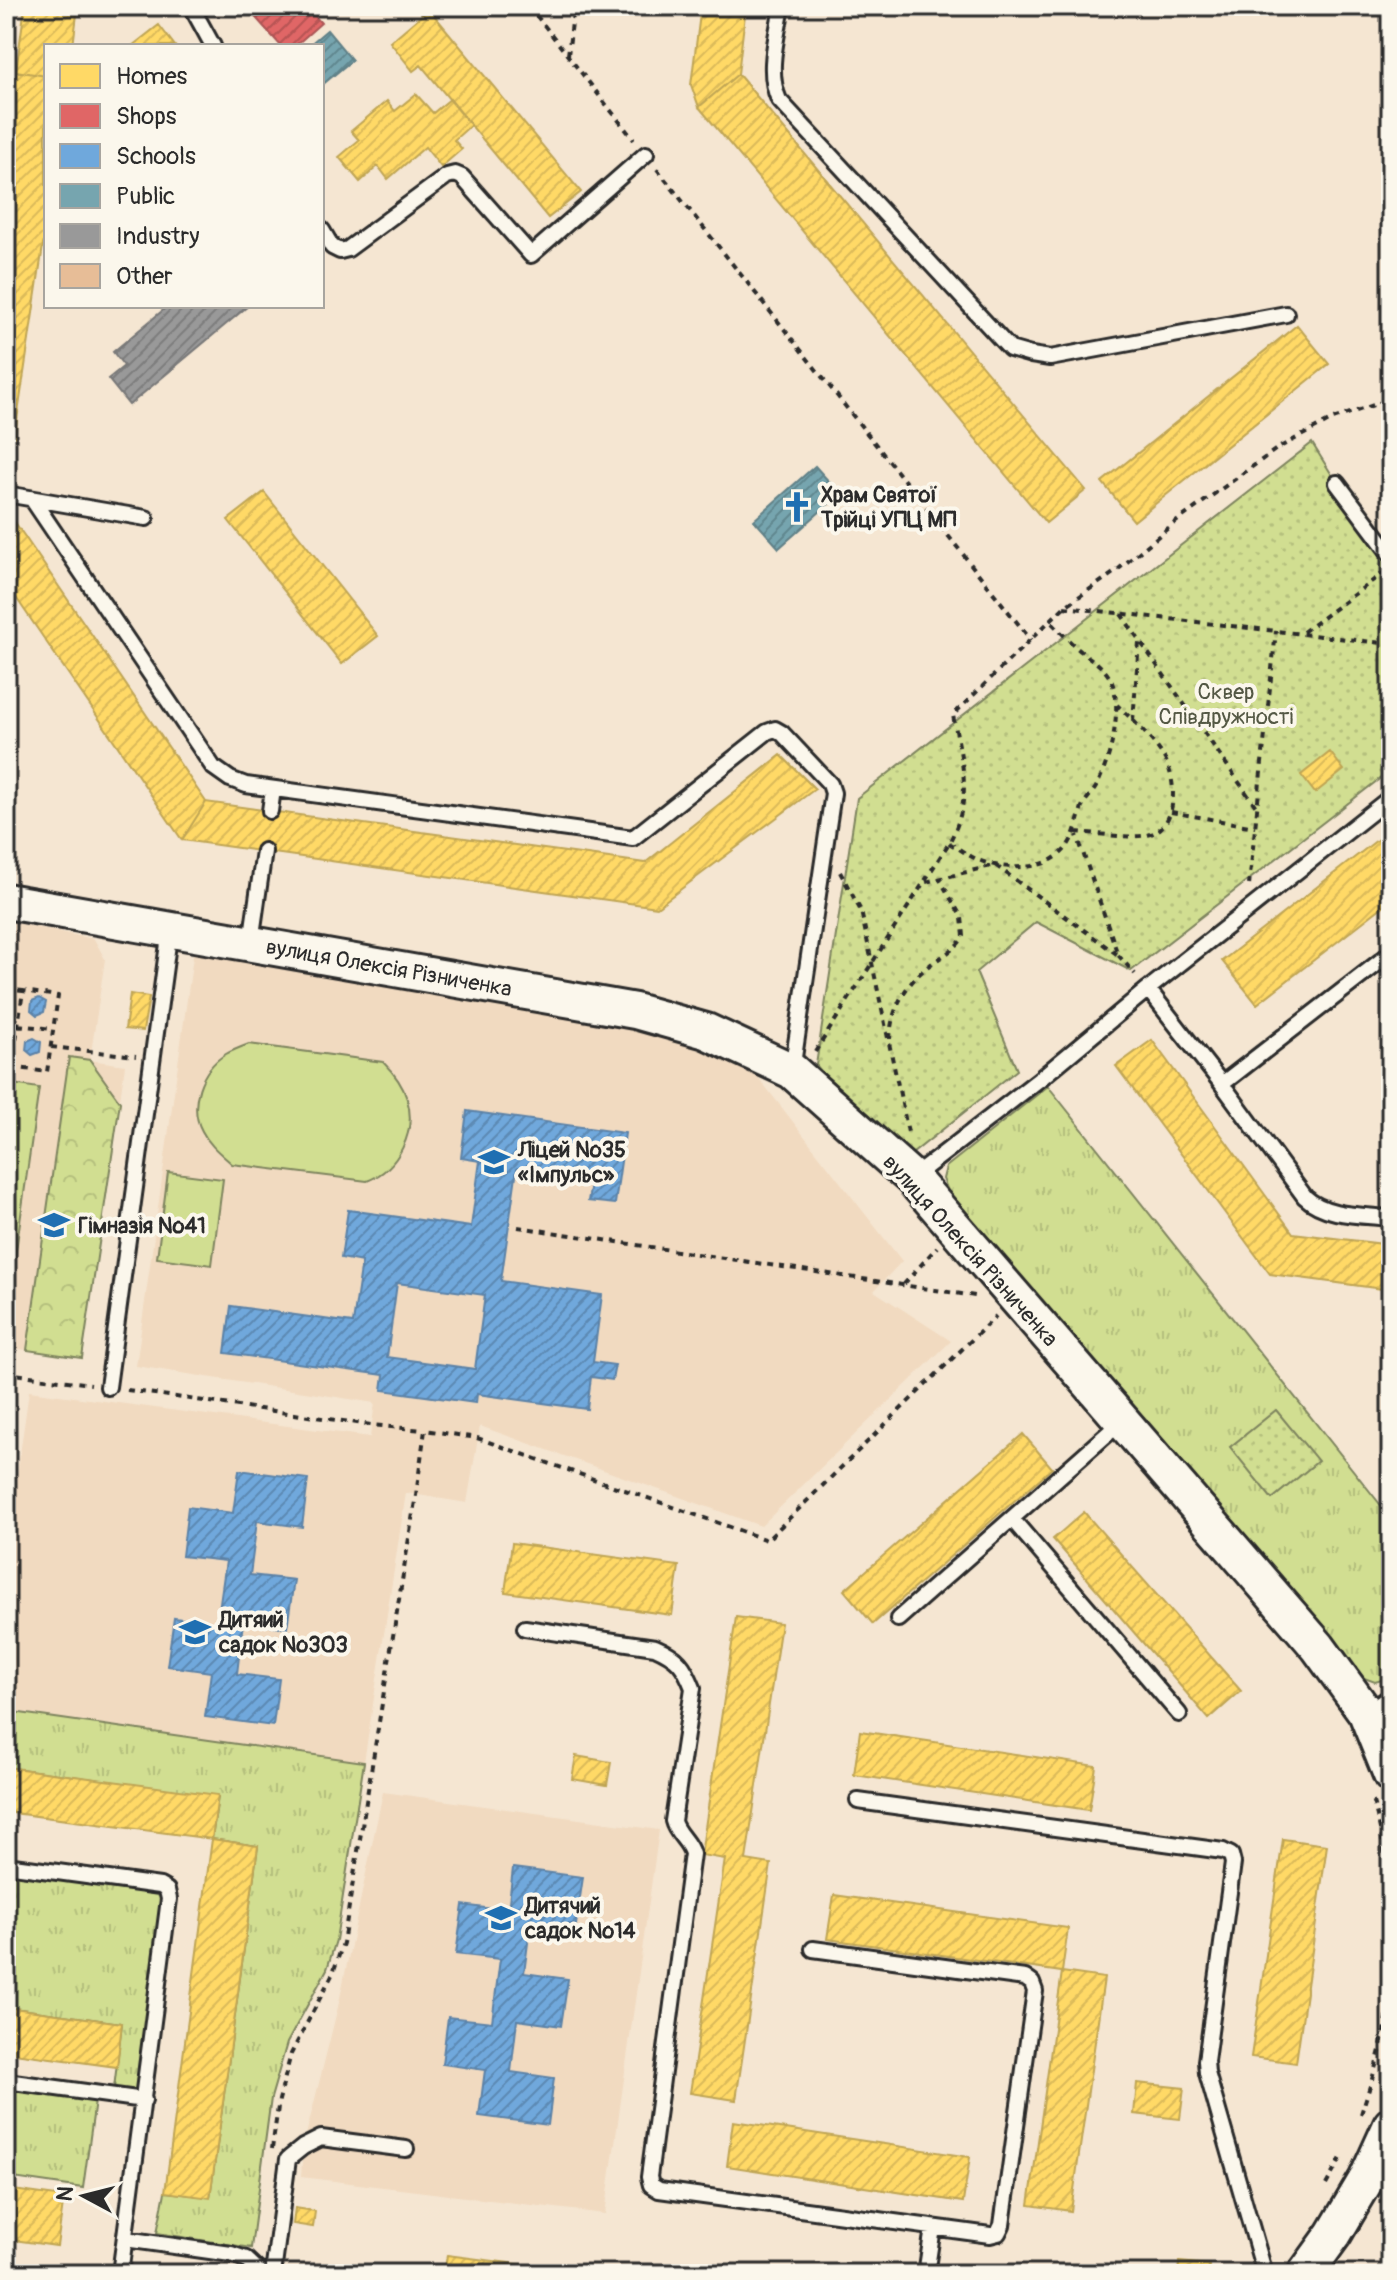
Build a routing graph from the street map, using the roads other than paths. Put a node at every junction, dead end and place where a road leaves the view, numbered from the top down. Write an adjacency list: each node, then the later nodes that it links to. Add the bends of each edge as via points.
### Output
1 (191, 6): 3 (lane)
2 (782, 6): 6 (lane, via 772,85 779,100 1010,349 1050,358)
3 (212, 44)
4 (646, 154): 5 (lane, via 531,255 455,174 348,249 332,247)
5 (324, 233)
6 (1286, 314)
7 (1337, 483): 11 (lane)
8 (6, 494): 9 (lane)
9 (32, 499): 10 (lane); 12 (lane, via 213,767 246,785)
10 (146, 518)
11 (1391, 555)
12 (273, 789): 14 (lane); 21 (lane, via 633,838 775,729 833,788)
13 (1391, 797): 20 (lane)
14 (270, 811)
15 (264, 851): 18 (lane)
16 (6, 901): 17 (street, вулиця Олексія Різниченка)
17 (170, 929): 18 (street, вулиця Олексія Різниченка); 25 (lane)
18 (251, 942): 21 (street, вулиця Олексія Різниченка, via 635,1011)
19 (1391, 953): 22 (lane)
20 (1148, 989): 22 (lane); 23 (lane)
21 (802, 1064): 23 (street, вулиця Олексія Різниченка)
22 (1222, 1084): 24 (lane, via 1314,1205)
23 (918, 1174): 26 (street, вулиця Олексія Різниченка)
24 (1391, 1218)
25 (108, 1387)
26 (1123, 1421): 27 (lane); 30 (street, вулиця Олексія Різниченка, via 1318,1647)
27 (1012, 1519): 28 (lane); 31 (lane)
28 (898, 1619)
29 (525, 1628): 40 (lane, via 655,1647 685,1668 693,1688 673,1821 692,1854 651,2185)
30 (1379, 1704): 32 (street, вулиця Олексія Різниченка)
31 (1179, 1714)
32 (1381, 1785)
33 (858, 1801): 48 (lane, via 1231,1855 1206,2061)
34 (6, 1865): 37 (lane, via 167,1890)
35 (813, 1949): 40 (lane, via 1032,1983 1002,2225 990,2235)
36 (6, 2081): 37 (lane)
37 (144, 2100): 41 (lane)
38 (1376, 2121): 49 (street, via 1366,2180)
39 (406, 2149): 46 (lane, via 321,2138 288,2159)
40 (933, 2228): 47 (lane)
41 (125, 2239): 44 (lane); 45 (lane, via 231,2254)
42 (6, 2273): 43 (lane)
43 (13, 2274)
44 (120, 2274)
45 (262, 2274)
46 (273, 2274)
47 (926, 2274)
48 (1265, 2274)
49 (1305, 2274)

